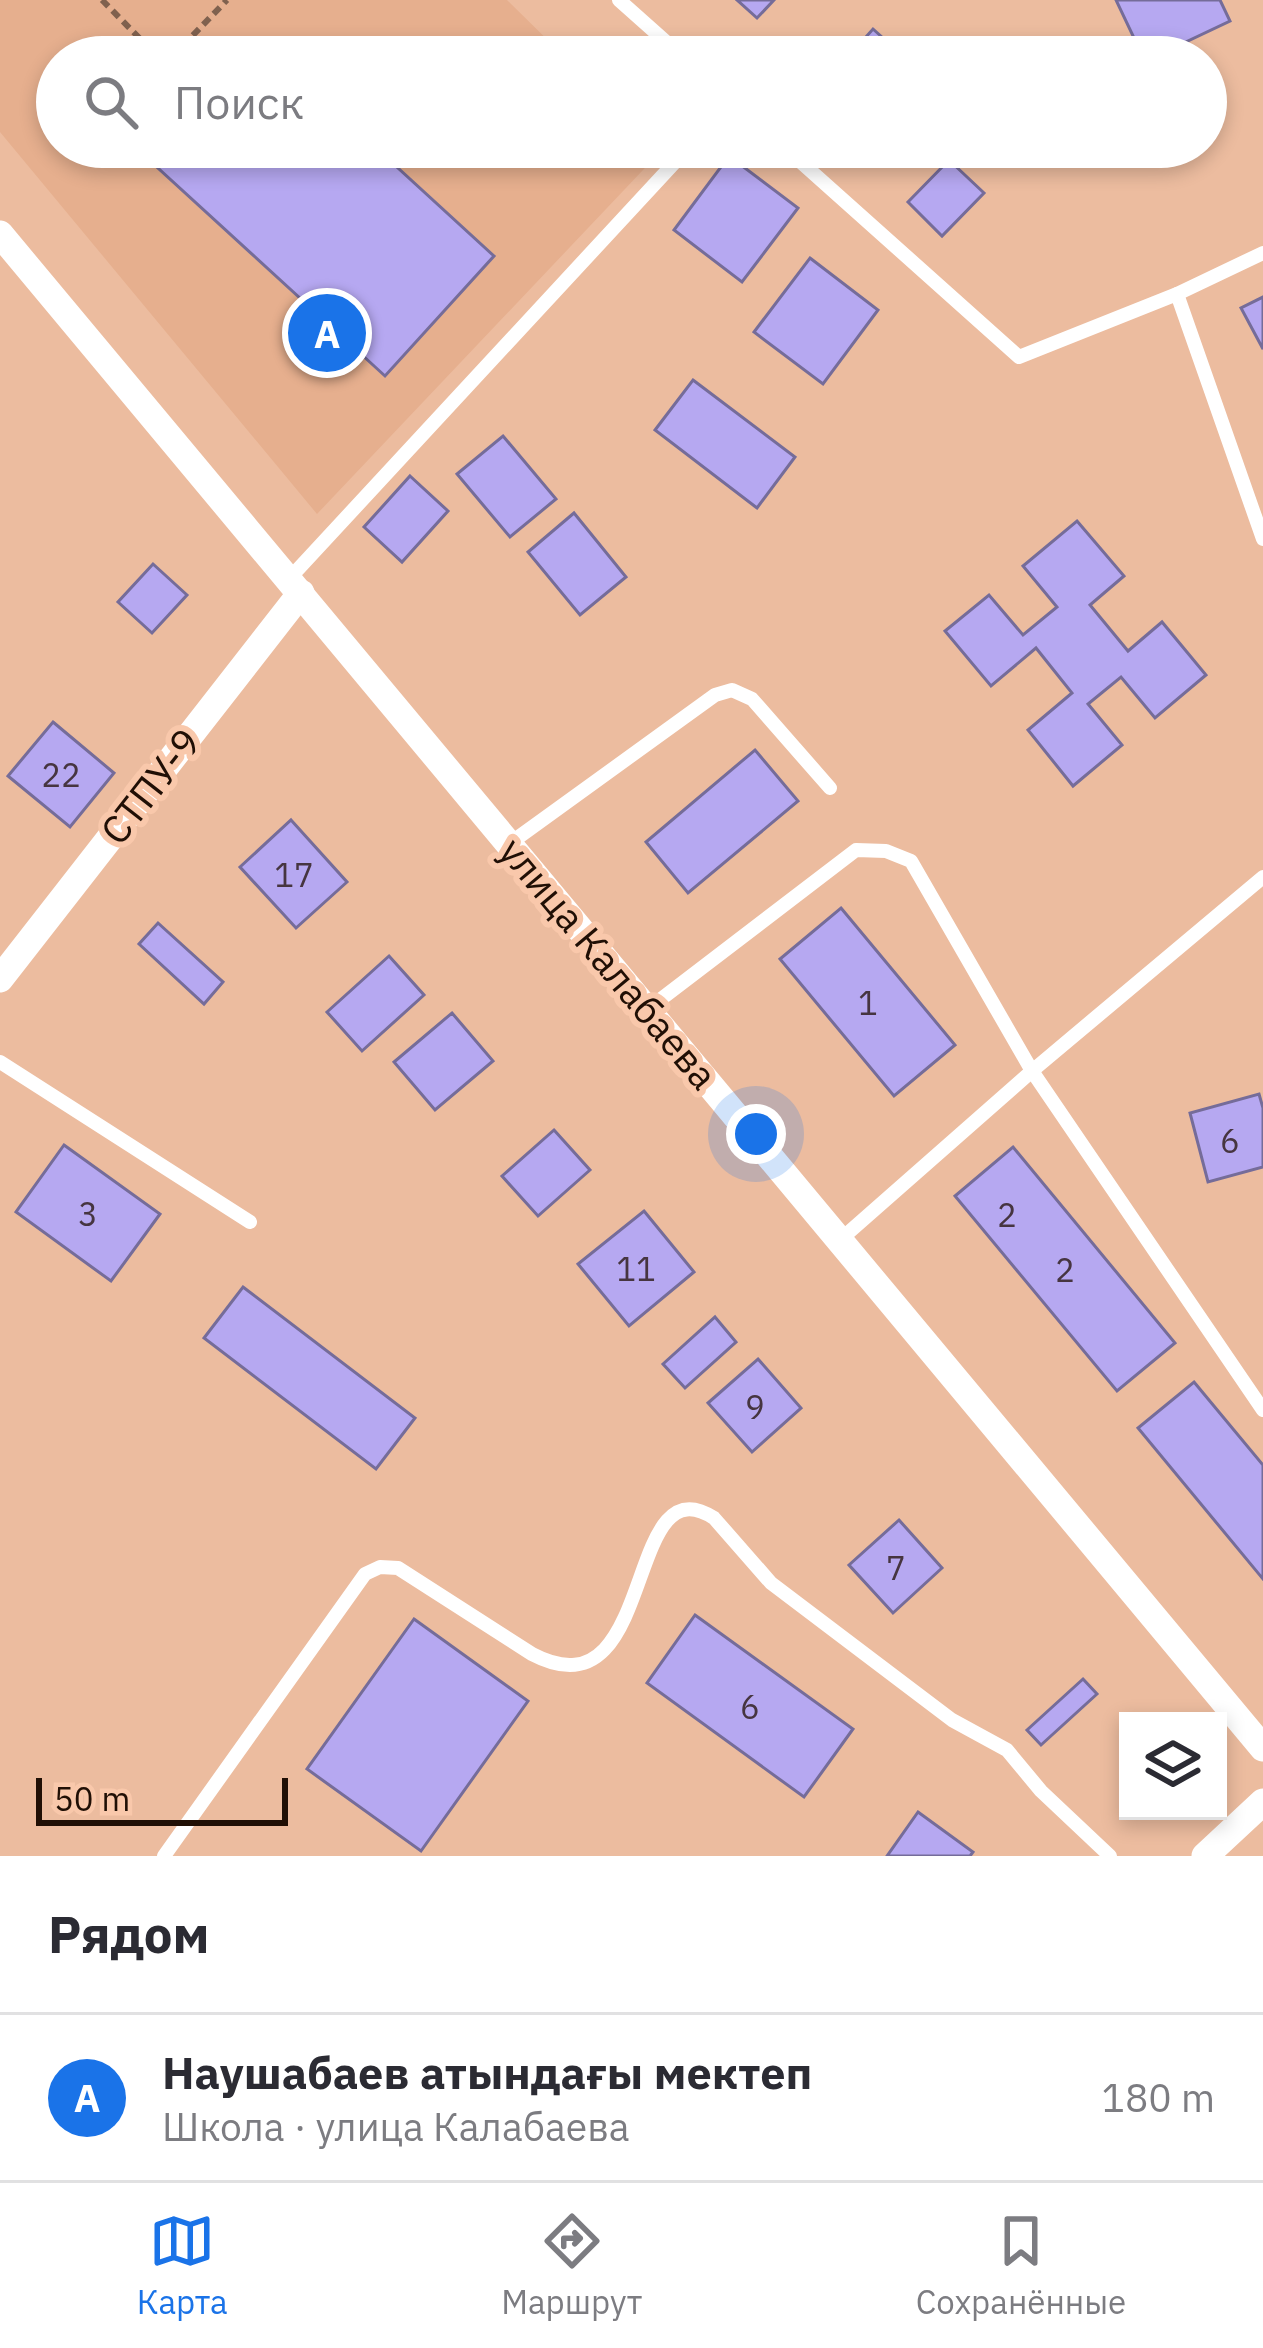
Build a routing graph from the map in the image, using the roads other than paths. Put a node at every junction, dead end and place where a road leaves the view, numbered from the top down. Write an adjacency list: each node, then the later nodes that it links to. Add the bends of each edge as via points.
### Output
1 (619, 0): 2 (lane)
2 (659, 36)
3 (669, 168): 9 (lane)
4 (808, 168): 7 (lane, via 1019,357)
5 (0, 234): 9 (street, улица Калабаева)
6 (1263, 253): 7 (lane)
7 (1177, 294): 8 (lane)
8 (1263, 539)
9 (295, 586): 11 (street, улица Калабаева); 13 (street, СТПУ-9)
10 (830, 788): 11 (lane, via 752,699 732,691)
11 (509, 844): 14 (street, улица Калабаева)
12 (1263, 877): 16 (lane)
13 (0, 979)
14 (648, 1009): 16 (lane, via 856,850 886,851 911,862); 18 (street, улица Калабаева)
15 (0, 1062): 17 (lane)
16 (1032, 1071): 18 (lane); 19 (lane)
17 (250, 1222)
18 (840, 1240): 20 (street, улица Калабаева)
19 (1263, 1410)
20 (1263, 1748)
21 (1263, 1802): 24 (street)
22 (164, 1856): 23 (lane, via 365,1574 398,1568 554,1666 576,1665 598,1656 618,1632 658,1533 680,1508 714,1518 771,1582 952,1720 1006,1750)
23 (1110, 1856)
24 (1205, 1856)

